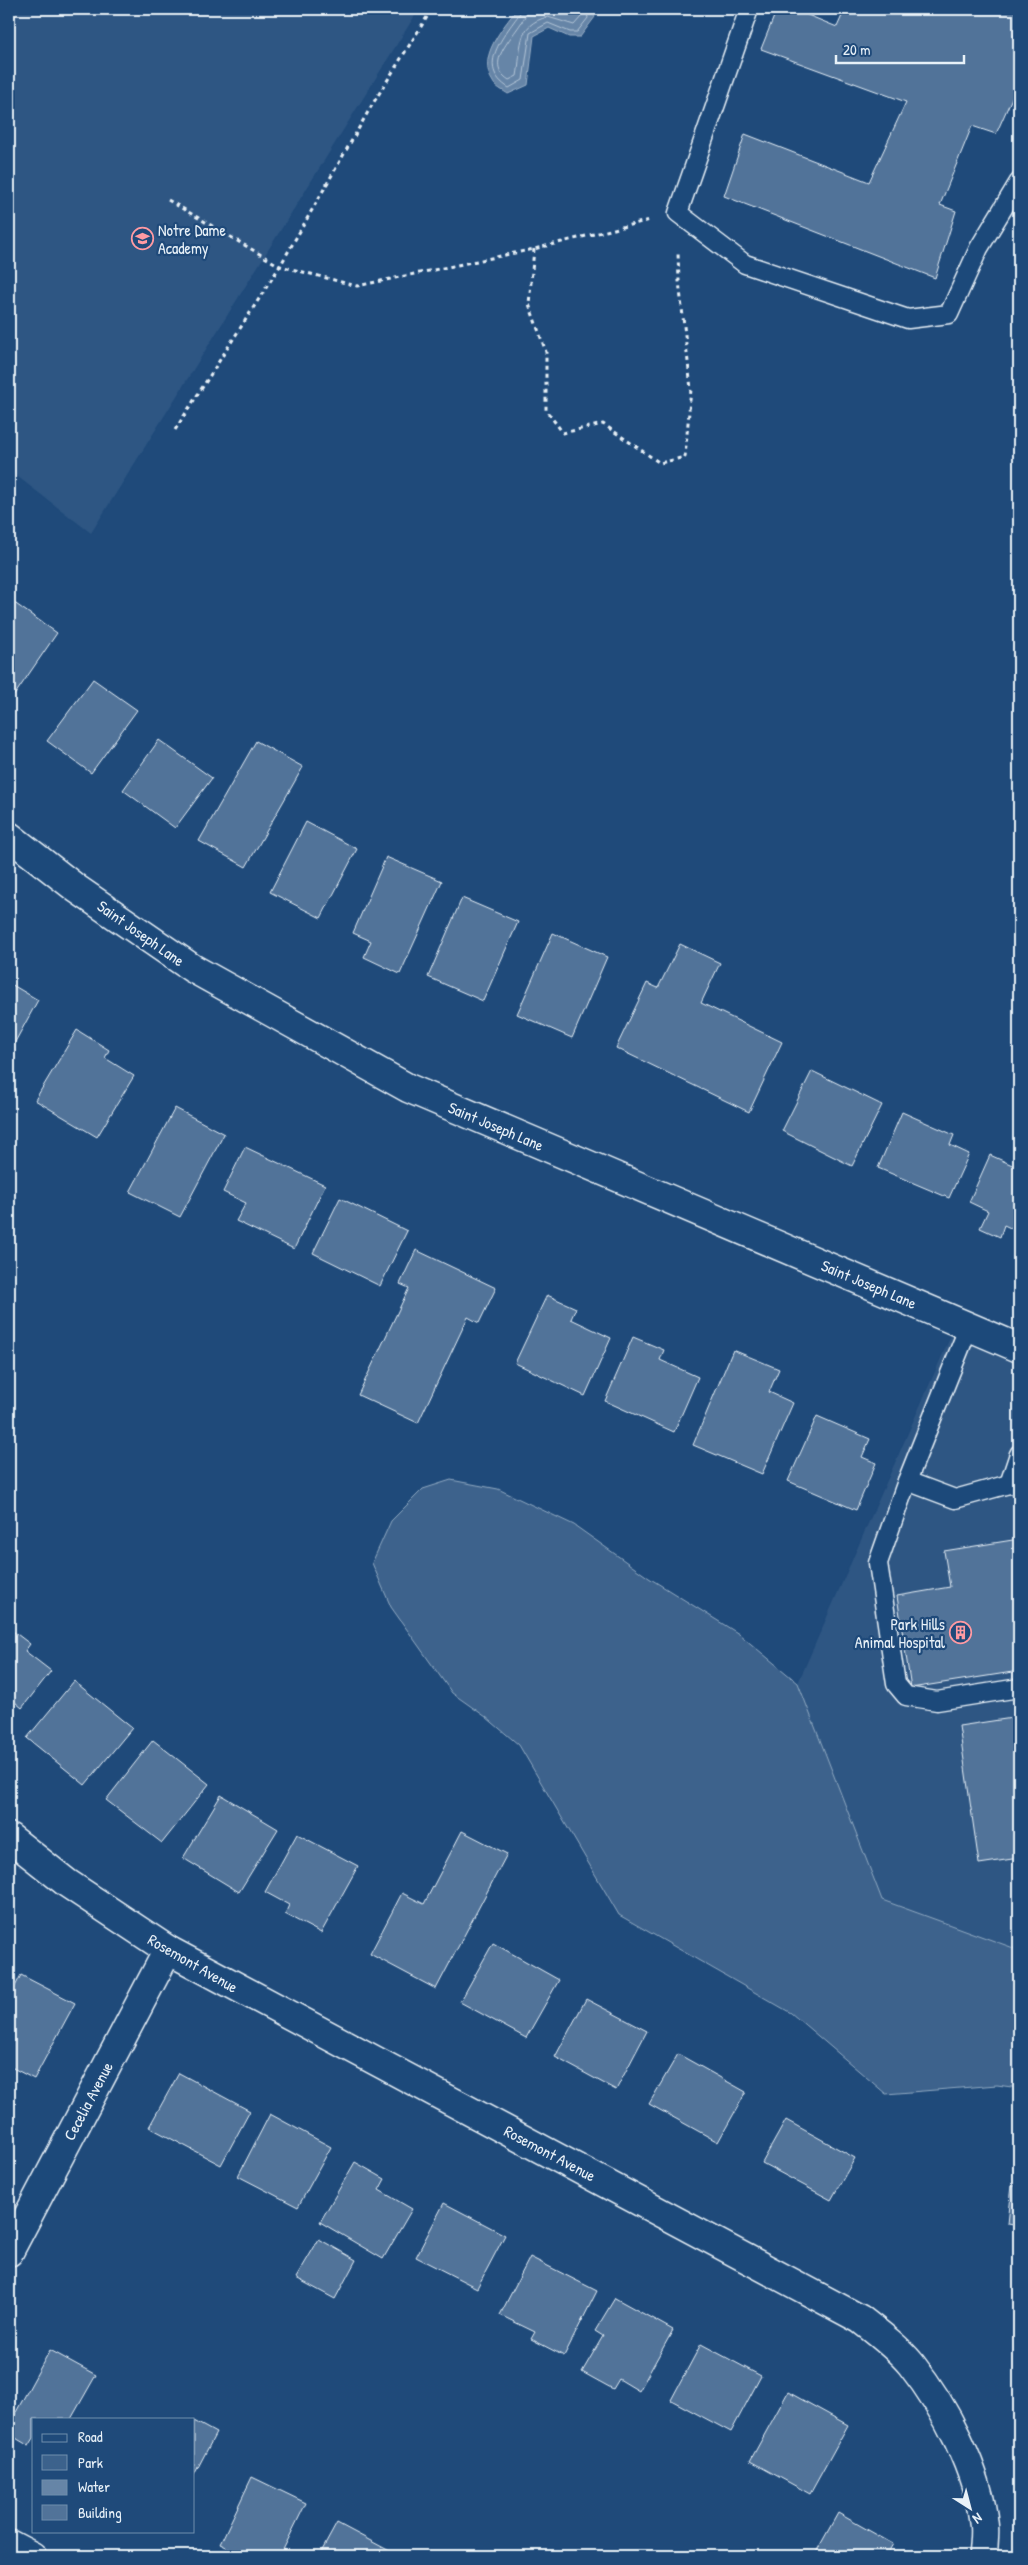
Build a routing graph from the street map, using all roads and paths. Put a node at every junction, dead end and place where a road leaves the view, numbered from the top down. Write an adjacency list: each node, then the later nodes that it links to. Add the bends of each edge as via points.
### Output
1 (432, 9): 7 (path, via 372,105)
2 (749, 9): 5 (lane)
3 (1019, 182): 5 (lane, via 979,248 949,314 908,319 745,264)
4 (168, 200): 7 (path)
5 (678, 213): 6 (path); 6 (path, via 679,281 691,389 685,457 660,463 603,424 563,433 546,410 546,352 529,304)
6 (534, 249): 7 (path, via 357,286)
7 (280, 266): 8 (path)
8 (175, 430)
9 (9, 836): 10 (street, Saint Joseph Lane, via 77,889 192,968 408,1088)
10 (969, 1326): 11 (street, Saint Joseph Lane); 13 (lane)
11 (1019, 1348)
12 (1019, 1454): 14 (lane)
13 (907, 1481): 14 (lane, via 955,1499); 15 (lane, via 878,1563 896,1684 906,1696 937,1701)
14 (1014, 1485)
15 (1019, 1688)
16 (9, 1836): 17 (street, Rosemont Avenue, via 67,1883)
17 (168, 1950): 18 (street, Cecelia Avenue); 21 (street, Rosemont Avenue, via 860,2319 910,2363 959,2442 978,2495 984,2526)
18 (9, 2252)
19 (9, 2544): 20 (street)
20 (32, 2556)
21 (983, 2556)

